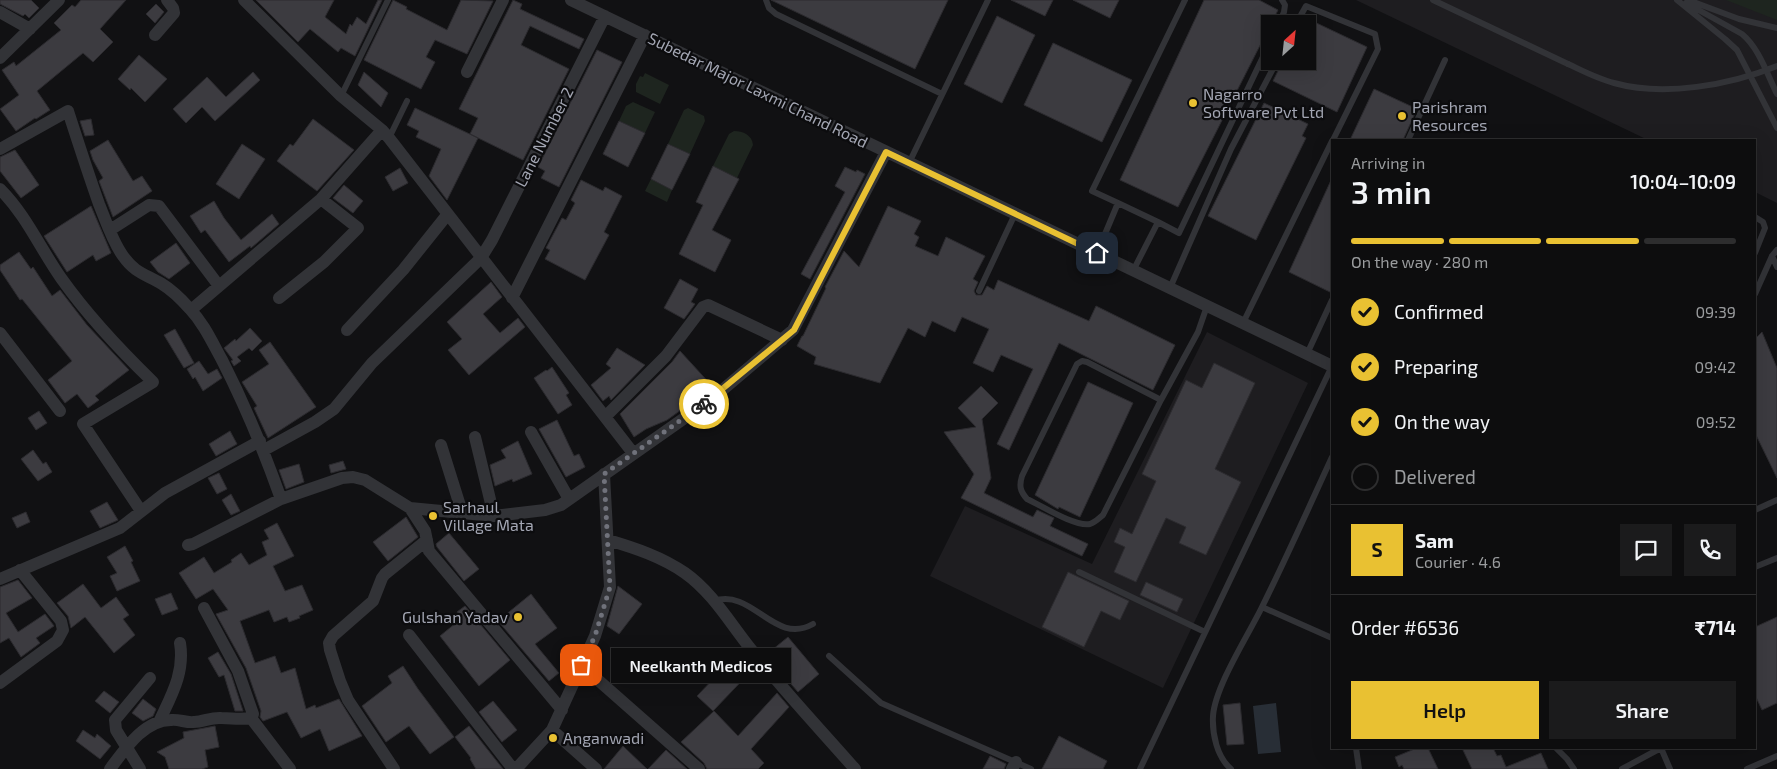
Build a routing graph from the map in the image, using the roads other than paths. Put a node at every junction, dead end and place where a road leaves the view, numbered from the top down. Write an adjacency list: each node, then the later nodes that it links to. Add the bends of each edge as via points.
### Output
1 (59, 0): 19 (street)
2 (167, 0): 20 (street, via 174,13)
3 (244, 0): 30 (street)
4 (388, 0): 30 (lane)
5 (503, 0): 27 (street)
6 (571, 0): 17 (street, Subedar Major Laxmi Chand Road)
7 (766, 0): 28 (lane, via 776,14)
8 (988, 0): 28 (lane)
9 (1185, 0): 42 (lane, via 1092,191)
10 (1282, 0): 15 (lane, via 1285,4)
11 (1433, 0): 25 (lane, bridge, via 1594,76 1639,88 1720,84)
12 (1679, 0): 29 (lane, via 1749,40); 32 (lane, via 1737,50)
13 (1686, 0): 18 (lane, via 1739,19)
14 (0, 12): 19 (street)
15 (1283, 15)
16 (1301, 15): 34 (lane, via 1306,6 1375,34 1378,49)
17 (605, 16): 21 (street, Subedar Major Laxmi Chand Road); 51 (street, Lane Number 2)
18 (1777, 28)
19 (30, 29): 22 (street)
20 (155, 35)
21 (645, 36): 38 (street, Subedar Major Laxmi Chand Road); 59 (street)
22 (0, 58)
23 (1445, 60): 35 (lane)
24 (1261, 61): 46 (lane, via 1179,232)
25 (1777, 66)
26 (1272, 70): 55 (lane, via 1231,149)
27 (467, 72)
28 (942, 94): 39 (lane)
29 (1777, 94)
30 (341, 96): 33 (street)
31 (407, 101): 33 (lane)
32 (1777, 128)
33 (386, 134): 41 (street); 44 (street)
34 (1333, 139)
35 (1408, 139)
36 (1331, 144): 63 (lane)
37 (0, 149): 47 (street, via 68,111)
38 (886, 152): 39 (street, Subedar Major Laxmi Chand Road); 66 (street, via 803,314 794,330)
39 (909, 162): 43 (street, Subedar Major Laxmi Chand Road)
40 (0, 189): 85 (street, via 17,208 81,303 122,352 153,382 83,424)
41 (321, 199): 54 (street); 58 (street, via 358,228 313,272)
42 (1118, 203): 46 (lane); 49 (lane)
43 (1015, 214): 49 (street, Subedar Major Laxmi Chand Road); 56 (lane)
44 (447, 215): 51 (street); 64 (street, via 403,270)
45 (1756, 218): 48 (lane, via 1765,228)
46 (1158, 222): 53 (lane)
47 (110, 230): 54 (street, via 149,205 159,206); 62 (street, via 130,265 143,276 162,284)
48 (1756, 250)
49 (1097, 253): 53 (street, Subedar Major Laxmi Chand Road)
50 (1775, 253): 52 (lane); 57 (lane)
51 (481, 258): 59 (street); 75 (street, Lane Number 2, via 372,363 334,409 315,422)
52 (1777, 267)
53 (1133, 270): 55 (street, Subedar Major Laxmi Chand Road)
54 (219, 286): 62 (street)
55 (1170, 288): 61 (street, Subedar Major Laxmi Chand Road)
56 (979, 291)
57 (1756, 292)
58 (279, 298)
59 (512, 298): 72 (street)
60 (1331, 302): 67 (lane)
61 (1207, 306): 63 (street, Subedar Major Laxmi Chand Road); 70 (lane, via 1198,332)
62 (191, 310): 75 (street, via 210,337)
63 (1243, 324): 67 (street, Subedar Major Laxmi Chand Road)
64 (347, 330)
65 (0, 333): 71 (street)
66 (782, 340): 72 (street, via 708,305 703,307 666,356); 77 (street, via 713,398)
67 (1307, 354): 68 (street, Subedar Major Laxmi Chand Road)
68 (1331, 366)
69 (1331, 368): 100 (lane)
70 (1161, 400): 70 (lane, via 1103,514 1096,521 1080,524 1027,499 1021,491 1022,476 1077,364 1087,362)
71 (60, 411)
72 (605, 417): 77 (street)
73 (531, 432): 81 (street)
74 (475, 436): 87 (street)
75 (262, 445): 80 (street); 85 (street, Lane Number 2, via 165,493)
76 (441, 445): 86 (street)
77 (633, 453): 79 (street)
78 (1331, 459): 97 (lane)
79 (604, 474): 81 (street); 89 (street)
80 (281, 499): 83 (street, via 353,477 365,480); 90 (street)
81 (569, 499): 87 (street, via 545,510)
82 (1777, 500): 84 (lane)
83 (410, 508): 86 (street); 88 (street)
84 (1756, 510)
85 (141, 512): 93 (street, Lane Number 2, via 120,528)
86 (462, 512): 87 (street)
87 (494, 516)
88 (427, 540): 108 (street, via 430,551 441,566); 122 (street, via 385,574 373,601 329,643 348,700)
89 (608, 540): 96 (street, via 670,564 686,574); 105 (street, via 610,587 595,636)
90 (188, 544)
91 (1777, 558): 92 (lane)
92 (1756, 567)
93 (20, 570): 95 (street, Lane Number 2); 107 (street, via 61,621 63,630 57,641)
94 (1079, 572): 100 (lane)
95 (0, 579)
96 (713, 601): 99 (lane, via 733,599 785,628 794,630); 126 (street)
97 (1262, 607): 102 (lane); 129 (lane, via 1219,691 1213,716 1215,741 1225,764)
98 (204, 608): 109 (street, via 238,671 253,714)
99 (813, 624)
100 (1205, 632): 128 (lane)
101 (408, 636): 123 (street)
102 (1331, 638)
103 (180, 643): 110 (street, via 180,672)
104 (829, 656): 118 (lane, via 881,703)
105 (581, 665): 108 (street); 125 (street)
106 (150, 678): 112 (street, via 115,720 116,730)
107 (0, 682)
108 (562, 710): 111 (street)
109 (251, 718): 110 (street); 121 (street)
110 (159, 722): 112 (street, via 148,727)
111 (552, 730): 123 (street); 124 (street)
112 (127, 747): 119 (street); 120 (street)
113 (1356, 749): 130 (lane)
114 (1557, 749): 131 (lane)
115 (1659, 749): 132 (lane)
116 (1661, 749): 133 (lane)
117 (1777, 756): 134 (lane)
118 (1014, 766): 127 (lane)
119 (110, 769)
120 (140, 769)
121 (290, 769)
122 (394, 769)
123 (514, 769)
124 (596, 769)
125 (699, 769)
126 (855, 769)
127 (1031, 769)
128 (1140, 769)
129 (1231, 769)
130 (1359, 769)
131 (1574, 769)
132 (1622, 769)
133 (1670, 769)
134 (1747, 769)

